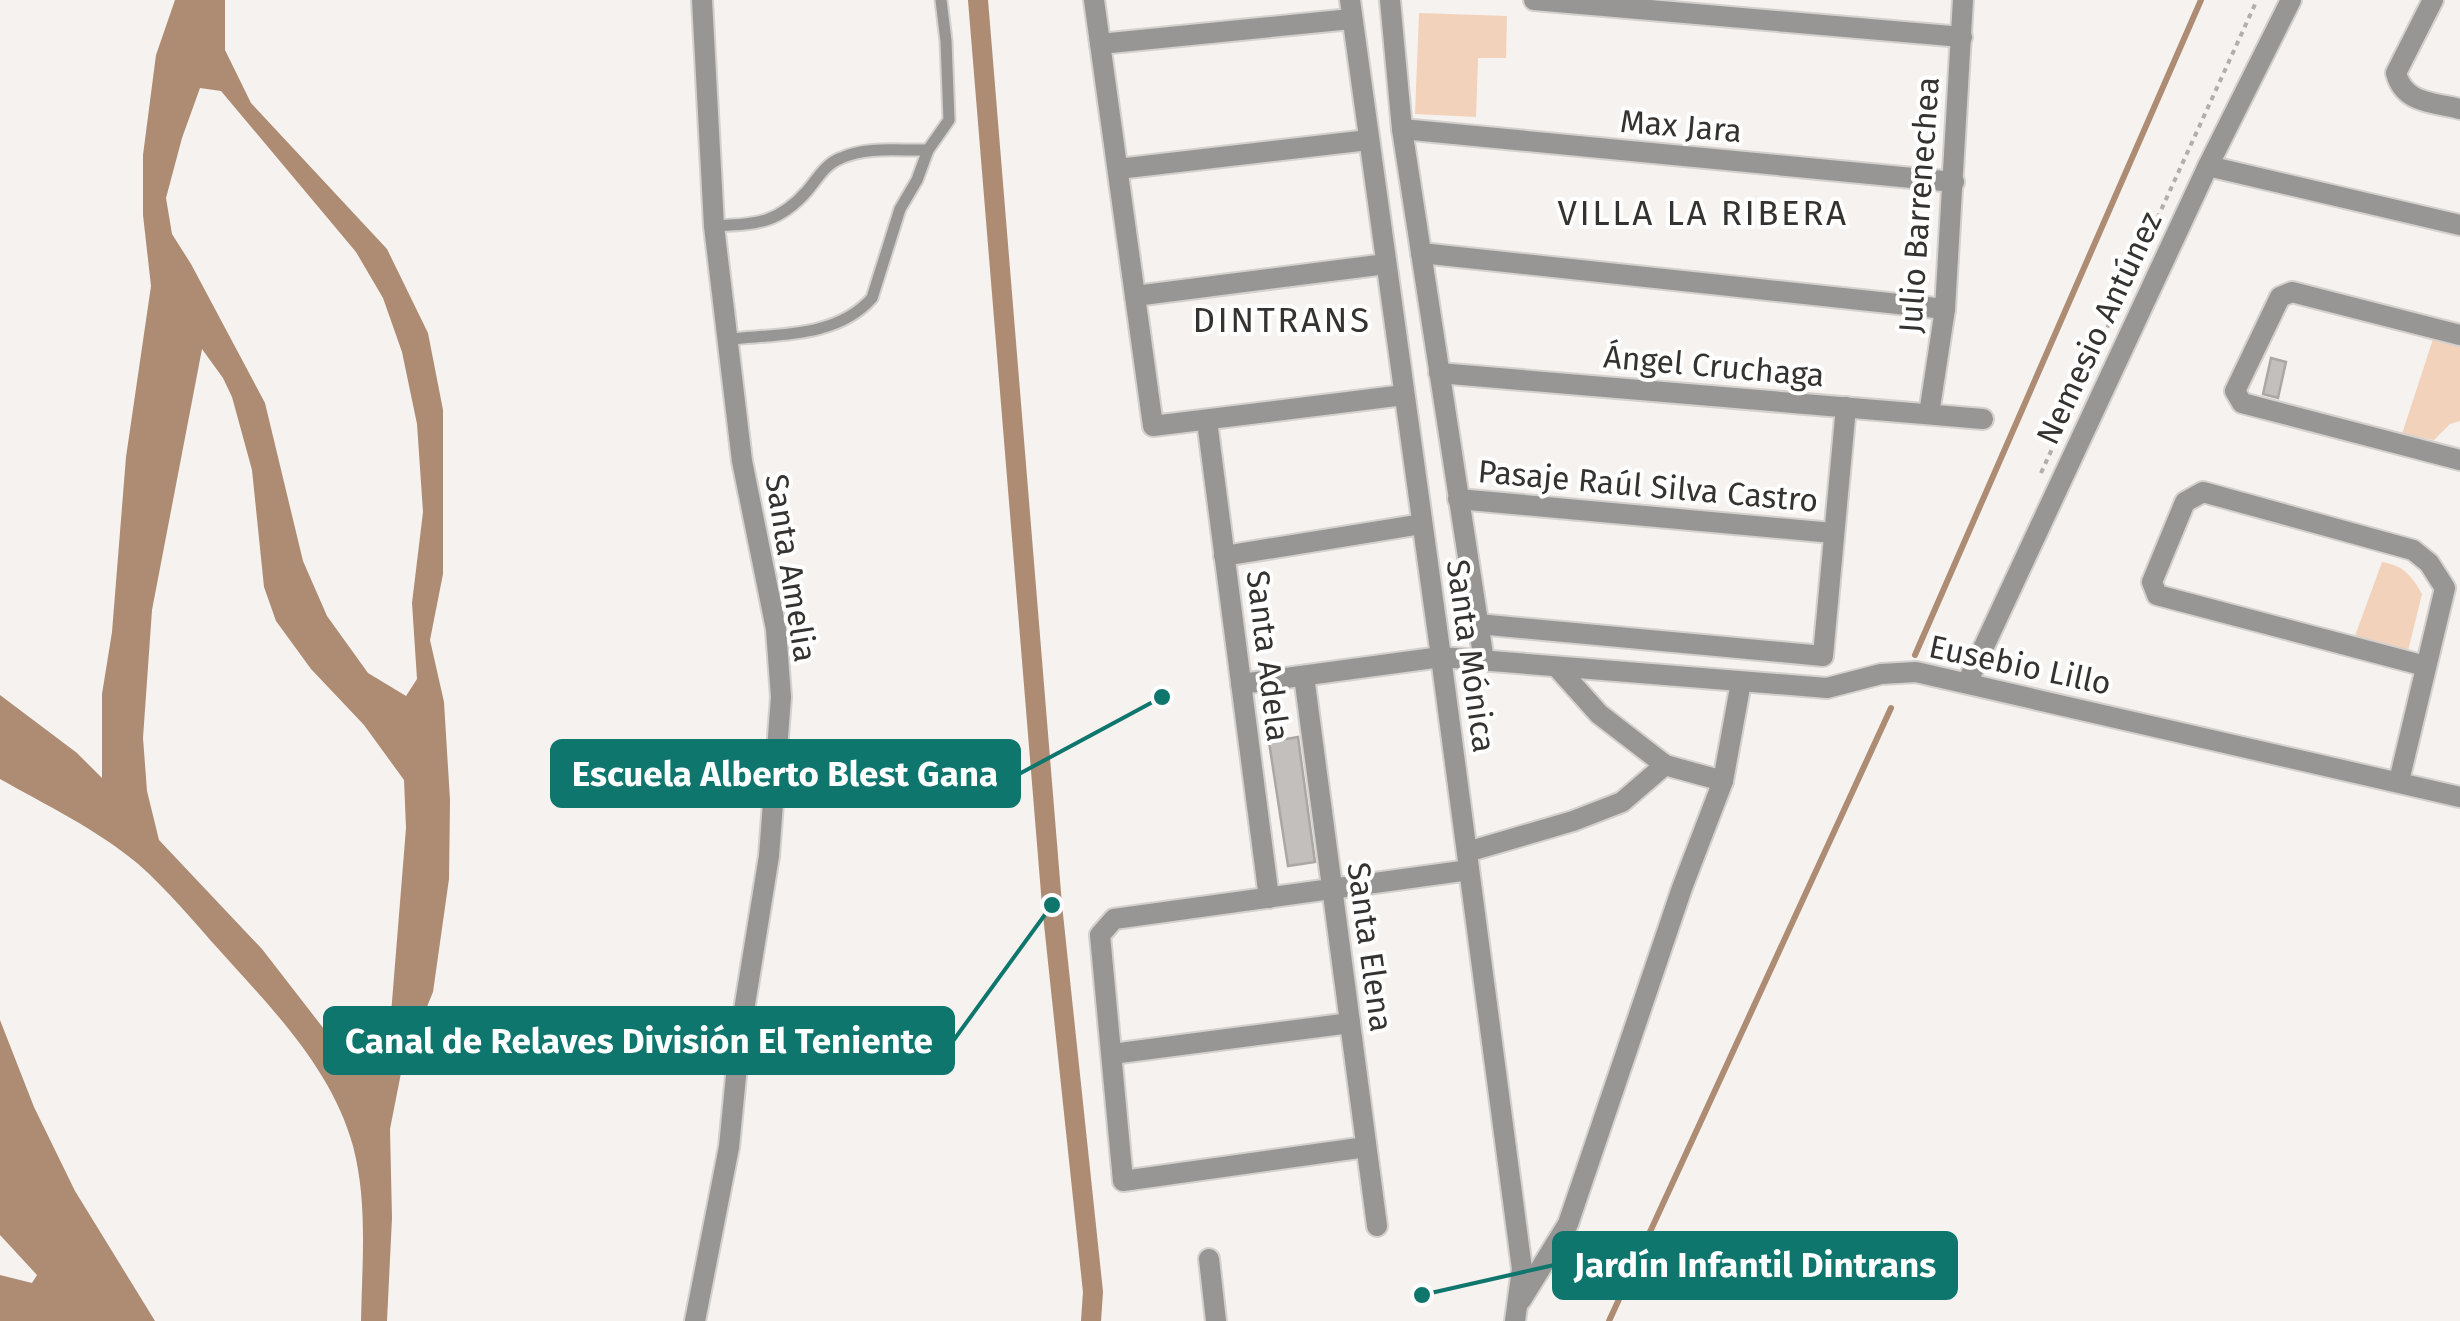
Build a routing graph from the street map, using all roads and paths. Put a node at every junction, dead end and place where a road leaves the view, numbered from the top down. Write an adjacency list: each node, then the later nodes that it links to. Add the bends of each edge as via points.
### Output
1 (702, 0): 21 (street, Santa Amelia)
2 (941, 0): 16 (lane, via 949,120)
3 (1094, 0): 12 (street)
4 (1390, 0): 14 (street, Santa Mónica)
5 (1534, 0): 11 (street)
6 (1964, 0): 11 (street, Julio Barrenechea)
7 (2257, 0): 35 (path)
8 (2291, 0): 17 (street, Nemesio Antúnez)
9 (2432, 0): 13 (street, via 2396,73 2407,96)
10 (1351, 9): 12 (street); 15 (street, Santa Mónica)
11 (1962, 37): 19 (street, Julio Barrenechea)
12 (1100, 44): 18 (street)
13 (2460, 110)
14 (1402, 129): 19 (street, Max Jara); 22 (street, Santa Mónica)
15 (1368, 140): 18 (street); 23 (street, Santa Mónica)
16 (928, 150): 21 (lane, via 871,150 841,158 784,213 761,224); 27 (lane, via 864,307 833,326)
17 (2208, 166): 20 (street); 47 (street, Nemesio Antúnez)
18 (1118, 169): 24 (street)
19 (1954, 182): 25 (street, Julio Barrenechea)
20 (2460, 225)
21 (714, 226): 27 (street, Santa Amelia)
22 (1421, 253): 25 (street); 28 (street, Santa Mónica)
23 (1386, 264): 24 (street); 29 (street, Santa Mónica)
24 (1136, 296): 33 (street, via 1154,426)
25 (1945, 308): 31 (street, Julio Barrenechea)
26 (2460, 335): 34 (street, via 2292,292 2280,297 2235,391 2242,403)
27 (728, 339): 62 (street, Santa Amelia, via 742,461 776,629 780,697 769,856 729,1147)
28 (1440, 372): 30 (street, Ángel Cruchaga); 36 (street, Santa Mónica)
29 (1404, 395): 33 (street); 37 (street, Santa Mónica)
30 (1846, 407): 31 (street, Ángel Cruchaga); 38 (street)
31 (1929, 414): 32 (street, Ángel Cruchaga)
32 (1983, 419)
33 (1207, 422): 39 (street, Santa Adela)
34 (2460, 460)
35 (2037, 481)
36 (1458, 498): 38 (street, Pasaje Raúl Silva Castro); 40 (street, Santa Mónica)
37 (1422, 524): 39 (street); 41 (street, Santa Mónica)
38 (1833, 533): 40 (street, via 1823,656)
39 (1224, 556): 48 (street, Santa Adela)
40 (1478, 624): 42 (street, Santa Mónica)
41 (1442, 658): 42 (street, Eusebio Lillo); 45 (street, Eusebio Lillo); 53 (street, Santa Mónica)
42 (1484, 660): 44 (street, Eusebio Lillo)
43 (2425, 666): 43 (street, via 2444,588 2413,550 2203,492 2185,502 2152,582 2157,595); 51 (street)
44 (1557, 667): 46 (street, Eusebio Lillo); 49 (street, via 1598,714)
45 (1304, 676): 48 (street, Eusebio Lillo); 54 (street, Santa Elena)
46 (1741, 682): 47 (street, Eusebio Lillo, via 1827,688 1899,671); 50 (street)
47 (1967, 683): 51 (street, Eusebio Lillo)
48 (1241, 684): 55 (street, Santa Adela)
49 (1665, 766): 50 (street); 53 (street, via 1622,802)
50 (1723, 781): 61 (street, via 1568,1224)
51 (2399, 781): 52 (street, Eusebio Lillo)
52 (2460, 797)
53 (1468, 862): 54 (street); 61 (street, Santa Mónica, via 1522,1269)
54 (1332, 889): 55 (street); 56 (street, Santa Elena)
55 (1270, 898): 57 (street, via 1114,919 1100,934)
56 (1350, 1023): 57 (street); 58 (street, Santa Elena)
57 (1112, 1054): 58 (street, via 1123,1181)
58 (1366, 1147): 59 (street, Santa Elena)
59 (1377, 1226)
60 (1209, 1259): 63 (street)
61 (1516, 1314)
62 (695, 1321)
63 (1216, 1321)

